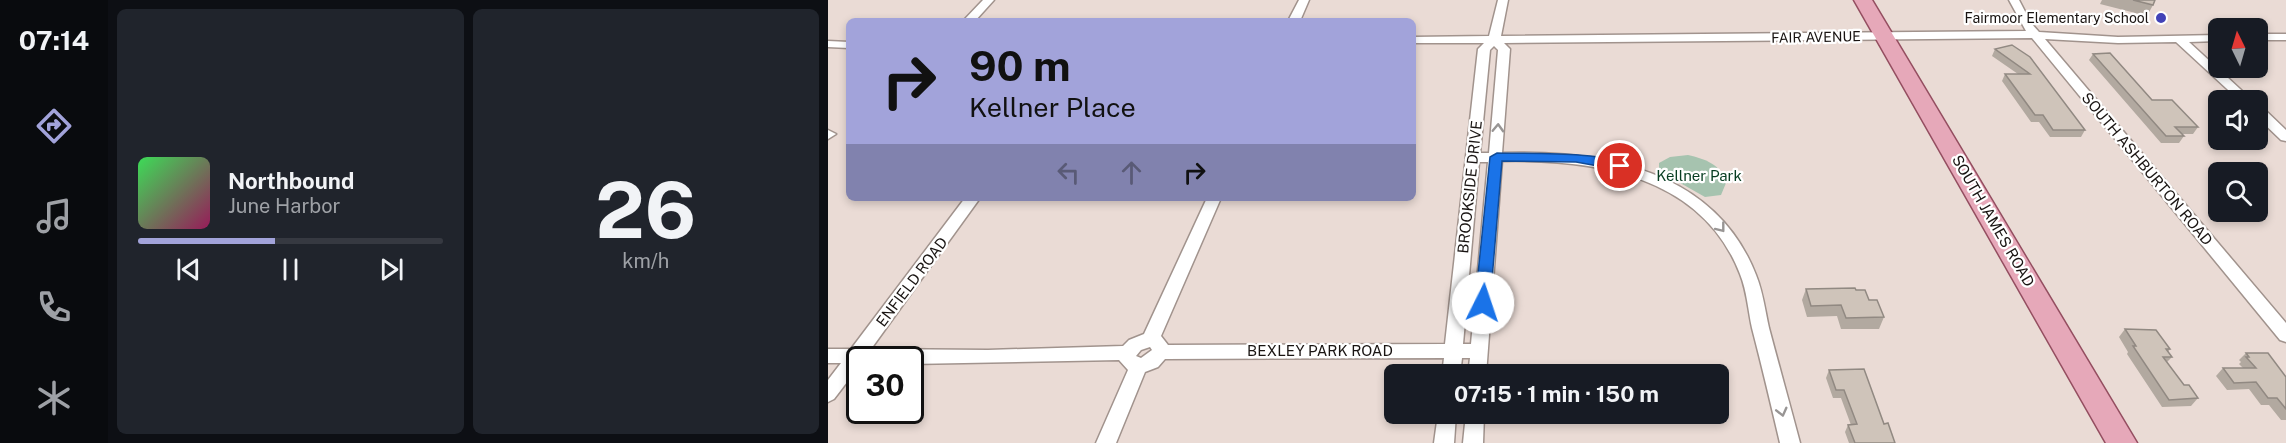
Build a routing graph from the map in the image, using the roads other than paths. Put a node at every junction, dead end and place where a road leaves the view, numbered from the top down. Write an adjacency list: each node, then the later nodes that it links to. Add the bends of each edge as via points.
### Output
1 (989, 0): 6 (street)
2 (1304, 0): 7 (street)
3 (1503, 0): 15 (street, BROOKSIDE DRIVE)
4 (1863, 0): 9 (main road, SOUTH JAMES ROAD)
5 (2014, 0): 8 (street, SOUTH ASHBURTON ROAD)
6 (972, 18)
7 (1295, 18)
8 (2035, 35): 9 (street, FAIR AVENUE); 13 (street, FAIR AVENUE, via 2095,40); 25 (street, SOUTH ASHBURTON ROAD)
9 (1885, 36): 15 (street, FAIR AVENUE); 44 (main road, SOUTH JAMES ROAD)
10 (2268, 37): 11 (street)
11 (2286, 37)
12 (2208, 38): 13 (street, FAIR AVENUE)
13 (2179, 39): 18 (street)
14 (1416, 40): 15 (street, FAIR AVENUE)
15 (1494, 40): 21 (street, BROOKSIDE DRIVE, one-way to 15, via 1504,49); 22 (street, BROOKSIDE DRIVE, via 1484,50)
16 (828, 44): 17 (street)
17 (846, 45)
18 (2235, 90)
19 (2268, 120): 20 (street)
20 (2286, 137)
21 (1497, 157): 22 (street); 29 (street, BROOKSIDE DRIVE); 43 (street, one-way to 43, via 1576,158 1634,170 1677,190 1715,221 1748,272)
22 (1473, 158): 28 (street, BROOKSIDE DRIVE)
23 (971, 201): 26 (street, ENFIELD ROAD)
24 (1213, 201): 27 (street)
25 (2286, 335)
26 (863, 346)
27 (1155, 346): 28 (street, BEXLEY PARK ROAD); 33 (street, via 1137,344)
28 (1454, 351): 29 (street, BEXLEY PARK ROAD); 34 (street, BROOKSIDE DRIVE)
29 (1479, 351): 35 (street, BROOKSIDE DRIVE)
30 (828, 356): 31 (street)
31 (846, 356)
32 (924, 357): 33 (street)
33 (1133, 359): 40 (street)
34 (1452, 364)
35 (1478, 364)
36 (846, 370): 37 (street, ENFIELD ROAD)
37 (828, 394)
38 (1446, 424): 41 (street)
39 (1474, 424): 42 (street)
40 (1106, 443)
41 (1444, 443)
42 (1473, 443)
43 (1790, 443)
44 (2122, 443)

